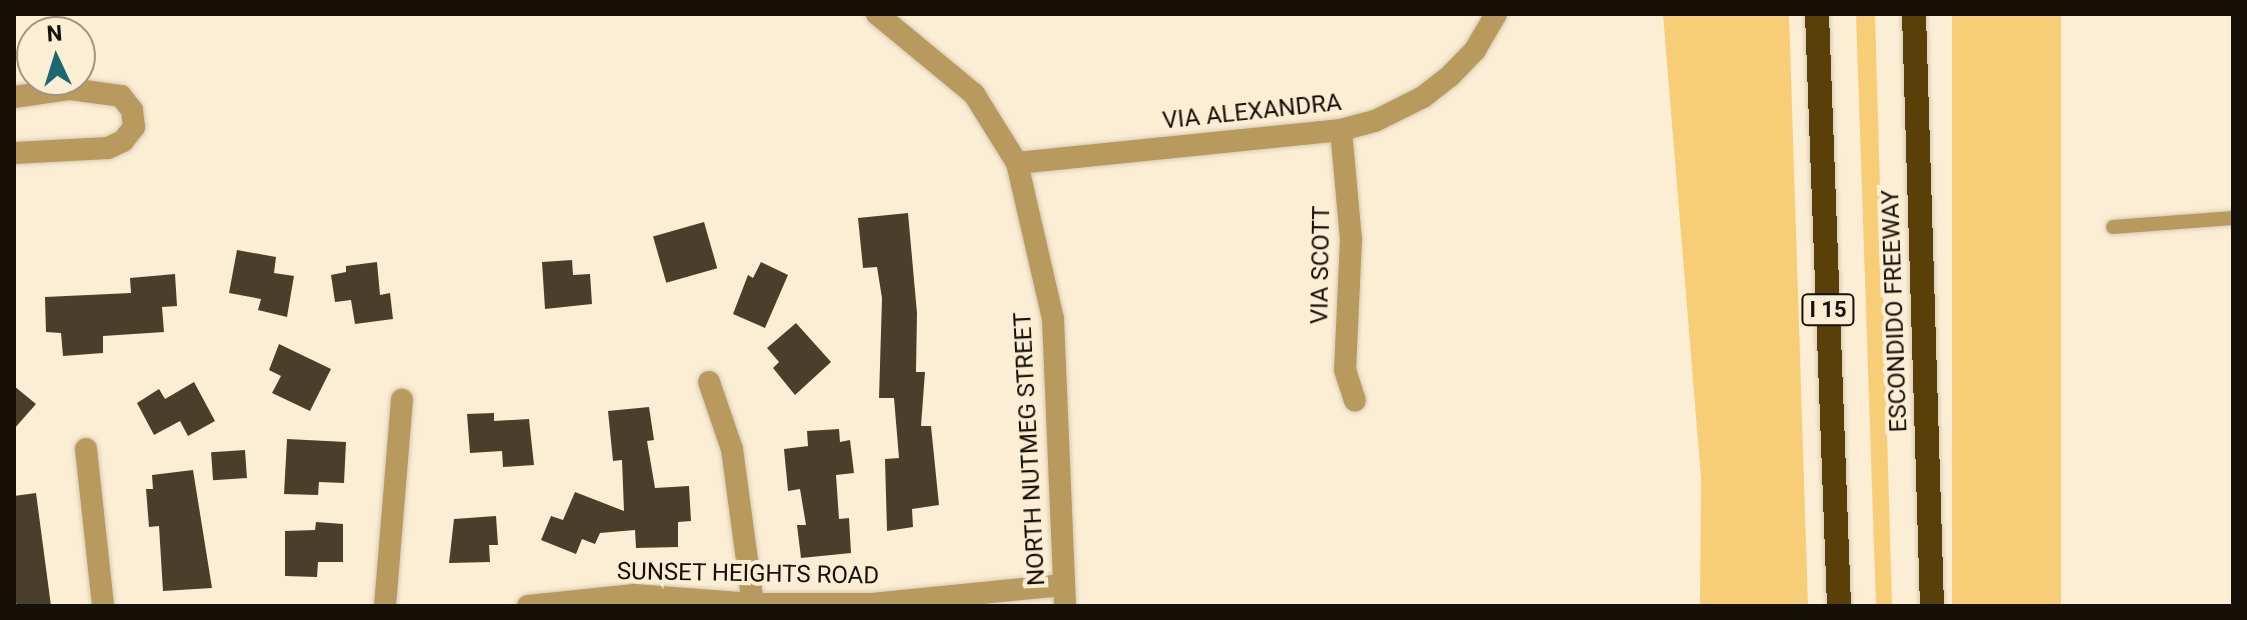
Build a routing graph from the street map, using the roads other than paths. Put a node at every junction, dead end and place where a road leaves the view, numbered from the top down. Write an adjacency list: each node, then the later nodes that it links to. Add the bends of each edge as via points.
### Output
1 (877, 14): 8 (street, NORTH NUTMEG STREET, via 938,71 974,94)
2 (1496, 14): 6 (street, VIA ALEXANDRA, via 1475,50 1423,97 1375,121)
3 (1817, 14): 22 (highway, I 15)
4 (1914, 14): 15 (highway, ESCONDIDO FREEWAY)
5 (14, 97): 7 (street, via 70,89 121,96 132,110 134,127 108,148)
6 (1341, 130): 8 (street, VIA ALEXANDRA); 13 (street, VIA SCOTT, via 1351,239 1345,370)
7 (14, 153)
8 (1017, 163): 16 (street, NORTH NUTMEG STREET, via 1053,319)
9 (2233, 218): 10 (lane)
10 (2113, 227)
11 (709, 382): 17 (street, via 732,449)
12 (402, 400): 20 (street)
13 (1355, 400)
14 (86, 449): 19 (street)
15 (1929, 488): 23 (highway, ESCONDIDO FREEWAY); 24 (highway)
16 (1064, 596): 18 (street, SUNSET HEIGHTS ROAD)
17 (753, 604): 18 (street, SUNSET HEIGHTS ROAD); 21 (street, SUNSET HEIGHTS ROAD, via 634,595)
18 (872, 605)
19 (103, 606)
20 (385, 606)
21 (528, 606)
22 (1839, 606)
23 (1932, 606)
24 (1950, 606)

